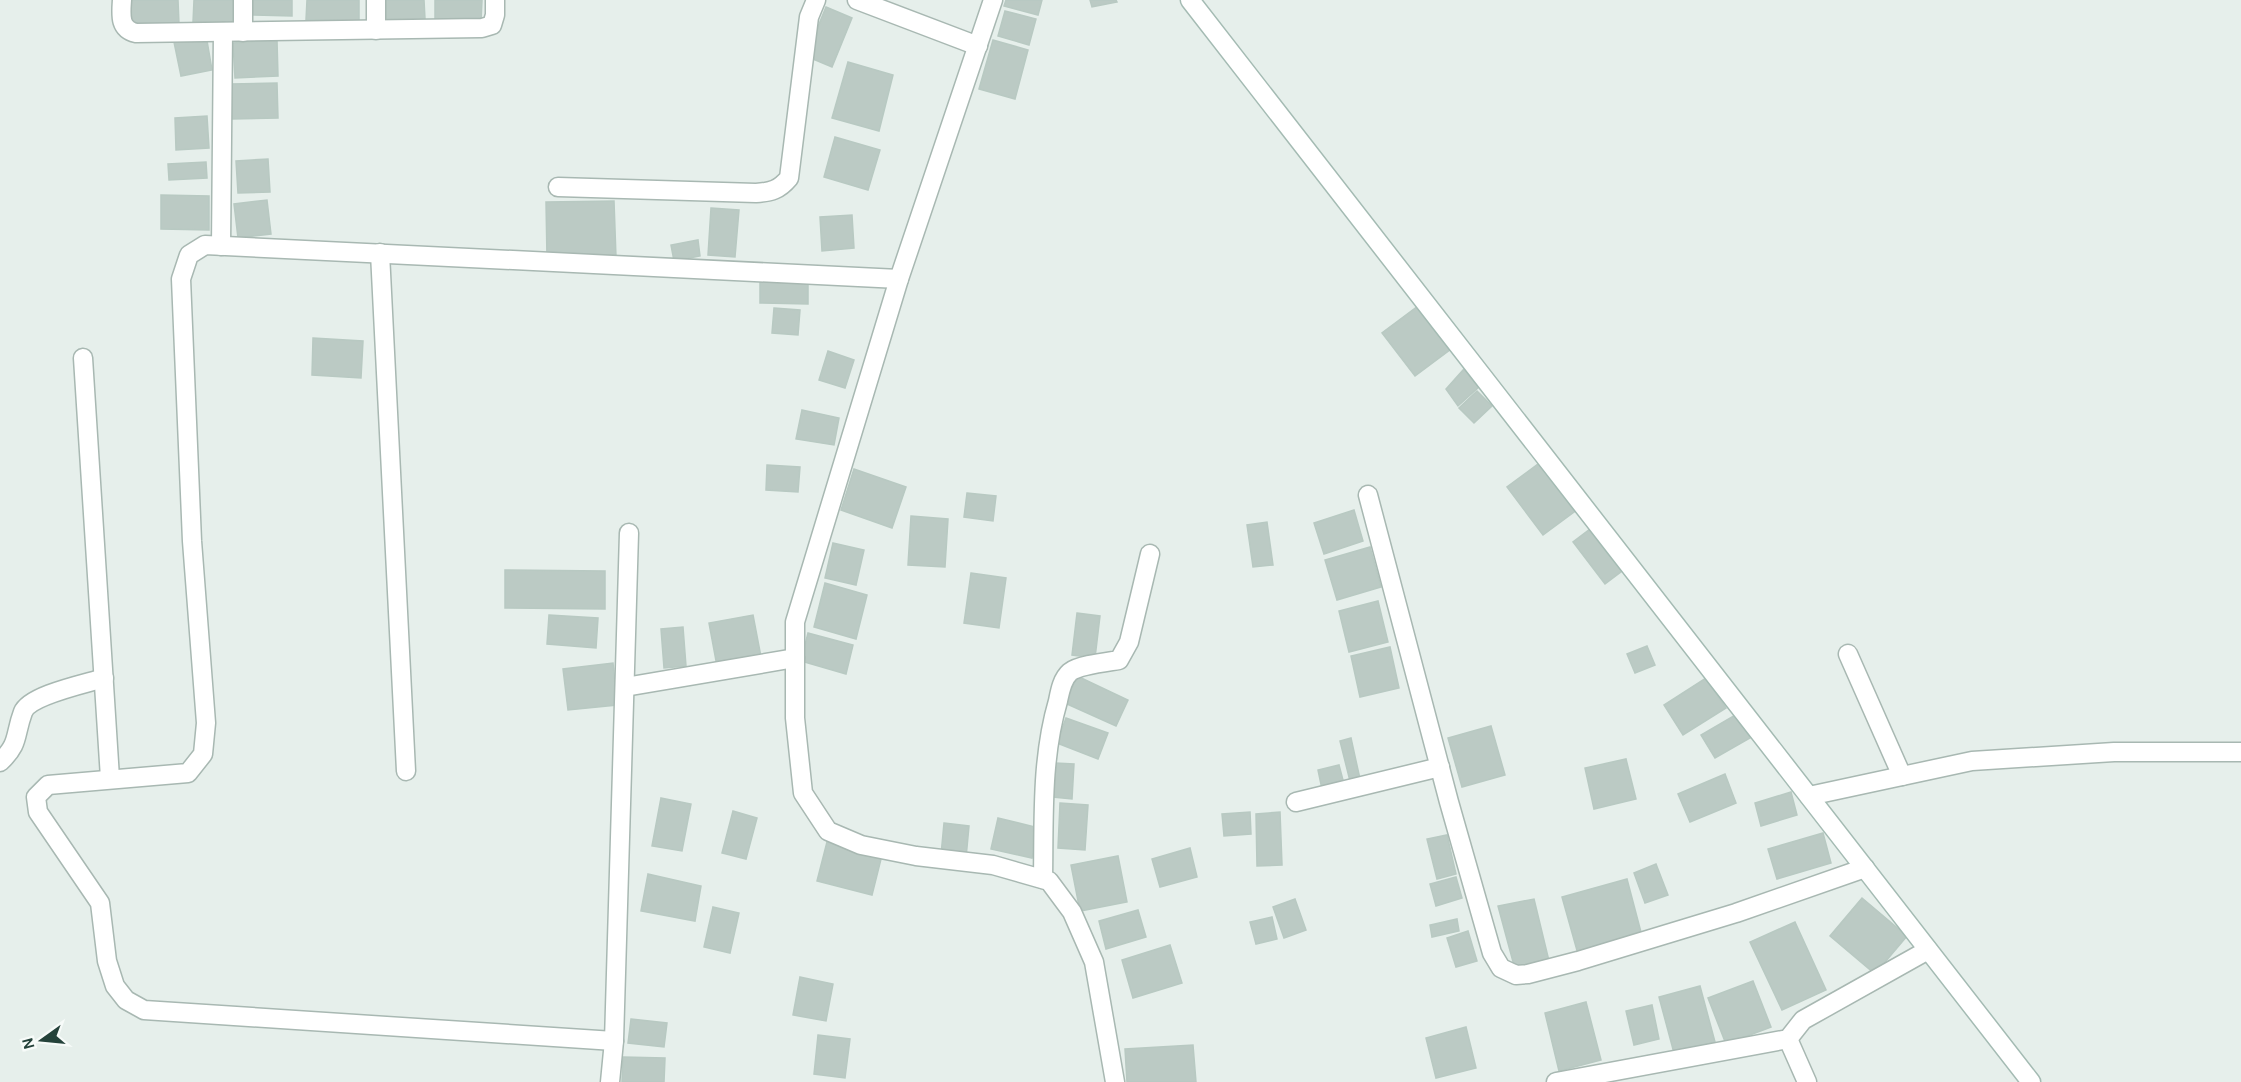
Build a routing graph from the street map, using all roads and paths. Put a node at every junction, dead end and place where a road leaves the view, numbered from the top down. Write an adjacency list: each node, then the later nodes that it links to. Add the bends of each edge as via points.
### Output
1 (122, 0): 10 (street, via 121,18 128,31)
2 (243, 0): 11 (street)
3 (376, 0): 9 (street)
4 (495, 0): 9 (street, via 492,25 482,28)
5 (816, 0): 13 (street, via 809,17 789,178 782,186 756,193)
6 (858, 0): 12 (street)
7 (993, 0): 12 (street)
8 (1190, 0): 31 (street)
9 (376, 30): 11 (street)
10 (223, 32): 11 (street); 14 (street)
11 (243, 32)
12 (978, 46): 16 (street)
13 (558, 187)
14 (221, 246): 15 (street); 30 (street, via 195,249 181,279 192,541 206,723 203,754 188,773)
15 (381, 253): 16 (street); 28 (street)
16 (899, 279): 22 (street, via 795,622)
17 (83, 358): 23 (street)
18 (1368, 495): 27 (street)
19 (629, 532): 24 (street)
20 (1150, 554): 34 (street, via 1129,642 1119,660 1072,670 1061,687 1045,768)
21 (1848, 654): 29 (street)
22 (795, 658): 24 (street); 34 (street, via 795,718 804,793 828,831 861,845 993,865)
23 (104, 678): 26 (street, via 39,698 24,710 13,750); 30 (street)
24 (625, 687): 37 (street)
25 (2241, 752): 29 (street, via 2114,752 1972,761)
26 (0, 762)
27 (1440, 767): 32 (street); 33 (street, via 1492,953 1501,968 1516,975 1578,961 1736,913)
28 (405, 771)
29 (1902, 776): 31 (street)
30 (110, 778): 37 (street, via 48,785 36,797 38,812 100,903 107,961 115,986 126,1000 144,1011)
31 (1809, 796): 33 (street)
32 (1296, 802)
33 (1864, 868): 35 (street)
34 (1043, 879): 39 (street, via 1049,881 1072,912 1094,962)
35 (1928, 950): 36 (street, via 1803,1020); 42 (street)
36 (1788, 1039): 40 (street); 41 (street)
37 (614, 1041): 38 (street)
38 (610, 1082)
39 (1115, 1082)
40 (1556, 1082)
41 (1807, 1082)
42 (2031, 1082)

